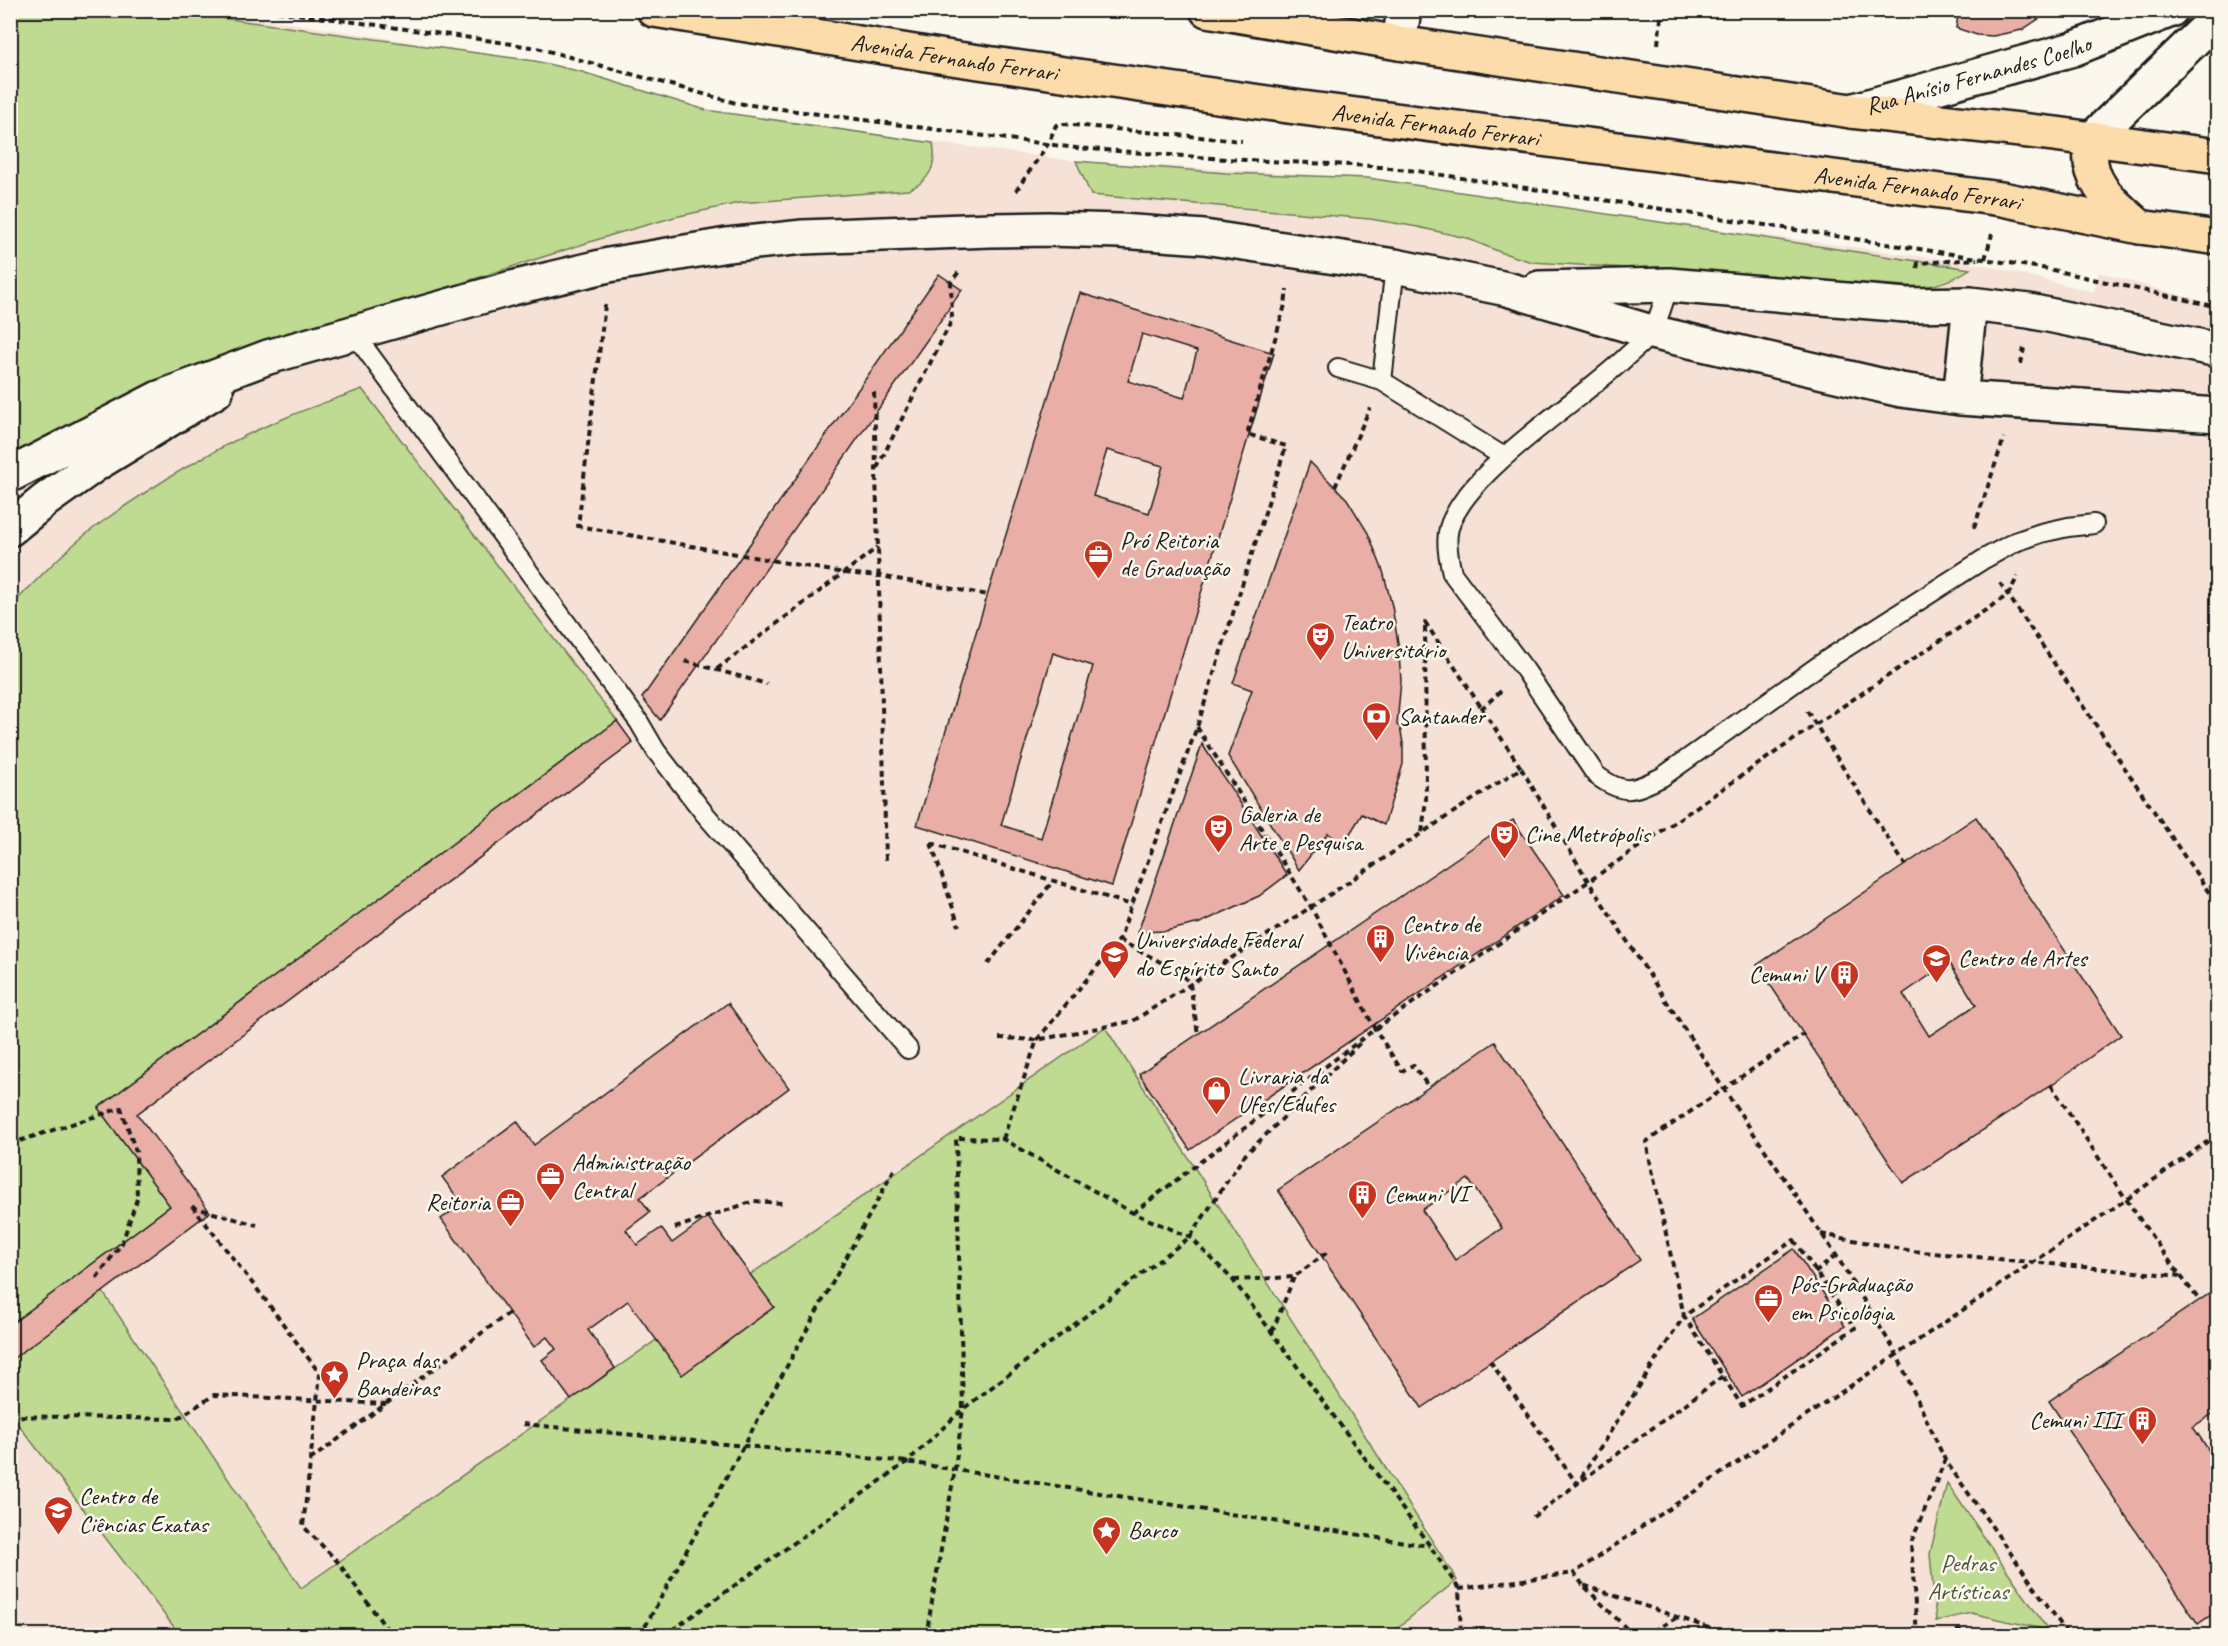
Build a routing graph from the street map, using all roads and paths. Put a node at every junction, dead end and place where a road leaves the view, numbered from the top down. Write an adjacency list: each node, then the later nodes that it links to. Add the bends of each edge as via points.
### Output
1 (267, 10): 10 (path, via 537,48 736,103)
2 (654, 10): 12 (main road, Avenida Fernando Ferrari, via 1295,107 2002,199)
3 (1206, 10): 7 (main road)
4 (1404, 10): 7 (street)
5 (2171, 10): 8 (street, Rua Anísio Fernandes Coelho, via 2073,49)
6 (2217, 17): 9 (street)
7 (1399, 43): 8 (main road)
8 (1851, 111): 9 (main road)
9 (2092, 139): 11 (main road); 12 (main road, via 2091,163 2098,185)
10 (1048, 144): 13 (path); 23 (path, via 1417,171 2048,269)
11 (2217, 156)
12 (2140, 227): 14 (main road, Avenida Fernando Ferrari); 15 (main road)
13 (990, 230): 16 (street, via 802,237); 17 (street, via 1120,231 1204,237)
14 (2217, 238)
15 (2217, 255)
16 (609, 265): 24 (street); 43 (path, via 578,526)
17 (1395, 266): 20 (street); 29 (lane)
18 (951, 282): 35 (path, via 952,320)
19 (1669, 285): 20 (street); 21 (street, via 1906,305); 25 (lane)
20 (1507, 289): 25 (street)
21 (1970, 304): 26 (street, via 2029,311); 31 (street)
22 (1285, 305): 52 (path, via 1247,434 1286,446)
23 (2217, 307)
24 (353, 332): 27 (street); 71 (lane, via 639,722 656,751 704,813)
25 (1651, 332): 31 (street, via 1901,390); 34 (lane, via 1607,374)
26 (2217, 350)
27 (268, 357): 36 (street, via 159,398); 39 (street, via 96,464)
28 (1338, 368): 29 (lane)
29 (1382, 381): 34 (lane)
30 (874, 392): 35 (path)
31 (1960, 398): 33 (street)
32 (1367, 412): 37 (path)
33 (2217, 413)
34 (1504, 457): 49 (lane, via 1473,488 1448,529 1452,573 1525,670 1596,775 1627,790 1662,777)
35 (877, 468): 41 (path)
36 (13, 472)
37 (1335, 486)
38 (2094, 524): 40 (lane)
39 (10, 529)
40 (2041, 533): 42 (lane); 46 (path)
41 (878, 547): 43 (path); 44 (path)
42 (1984, 559): 46 (path); 49 (lane)
43 (844, 573): 44 (path); 48 (path)
44 (880, 576): 45 (path); 55 (path)
45 (988, 595)
46 (2008, 595): 51 (path); 60 (path)
47 (685, 661): 48 (path)
48 (717, 669): 50 (path)
49 (1792, 683): 51 (path)
50 (767, 684)
51 (1815, 725): 56 (path); 58 (path)
52 (1197, 727): 59 (path); 61 (path)
53 (1521, 768): 54 (path); 54 (path, via 1425,622 1426,799); 58 (path)
54 (1422, 832): 61 (path)
55 (886, 862)
56 (1905, 865)
57 (1053, 880): 59 (path); 62 (path, via 931,843); 64 (path)
58 (1588, 880): 66 (path); 74 (path)
59 (1132, 904): 63 (path)
60 (2217, 906)
61 (1311, 907): 65 (path); 66 (path)
62 (959, 926)
63 (1119, 940): 65 (path, via 1181,973); 70 (path)
64 (988, 964)
65 (1191, 984): 67 (path); 70 (path, via 1133,1021)
66 (1375, 1029): 73 (path, via 1402,1071 1413,1065); 81 (path); 85 (path, via 1244,1156)
67 (1198, 1034)
68 (1804, 1034): 74 (path)
69 (999, 1038): 70 (path)
70 (1037, 1040): 76 (path)
71 (908, 1049)
72 (2051, 1085): 79 (path)
73 (1428, 1086)
74 (1723, 1088): 84 (path); 96 (path, via 1646,1142)
75 (2217, 1134): 79 (path)
76 (1003, 1139): 81 (path); 103 (path, via 956,1138)
77 (10, 1144): 92 (path, via 121,1108 136,1152 137,1199 122,1243)
78 (895, 1168): 106 (path)
79 (2127, 1199): 88 (path); 90 (path)
80 (783, 1203): 83 (path, via 754,1201)
81 (1133, 1213): 85 (path)
82 (257, 1225): 101 (path, via 192,1206 320,1374)
83 (675, 1228)
84 (1821, 1234): 87 (path); 88 (path, via 1912,1251)
85 (1191, 1237): 93 (path); 103 (path)
86 (1329, 1251): 91 (path)
87 (1836, 1255): 89 (path); 98 (path)
88 (2034, 1262): 90 (path); 98 (path)
89 (1815, 1273): 96 (path, via 1794,1240); 100 (path, via 1855,1328 1742,1406)
90 (2180, 1276): 94 (path)
91 (1294, 1277): 93 (path); 97 (path)
92 (95, 1280)
93 (1233, 1280): 97 (path)
94 (2200, 1300)
95 (509, 1313): 102 (path)
96 (1684, 1316): 100 (path); 111 (path)
97 (1272, 1332): 113 (path)
98 (1896, 1353): 108 (path); 114 (path)
99 (1490, 1361): 111 (path)
100 (1723, 1376): 111 (path)
101 (316, 1401): 102 (path); 104 (path, via 214,1395 177,1419); 107 (path)
102 (386, 1404): 107 (path)
103 (963, 1409): 109 (path); 110 (path)
104 (10, 1416)
105 (523, 1424): 106 (path)
106 (744, 1446): 109 (path); 119 (path)
107 (310, 1460): 118 (path, via 303,1526 337,1562)
108 (1945, 1460): 126 (path, via 1911,1543); 129 (path)
109 (907, 1462): 110 (path); 120 (path)
110 (955, 1469): 113 (path); 121 (path)
111 (1577, 1484): 112 (path)
112 (1533, 1517)
113 (1430, 1546): 116 (path)
114 (1574, 1573): 115 (path); 116 (path)
115 (1583, 1586): 117 (path); 123 (path)
116 (1459, 1589): 122 (path)
117 (1677, 1618): 124 (path); 125 (path)
118 (392, 1635)
119 (640, 1635)
120 (664, 1635)
121 (926, 1635)
122 (1461, 1635)
123 (1634, 1635)
124 (1644, 1635)
125 (1733, 1635)
126 (1917, 1635)
127 (1947, 1635): 128 (path, via 1958,1630)
128 (1990, 1635)
129 (2069, 1635)

